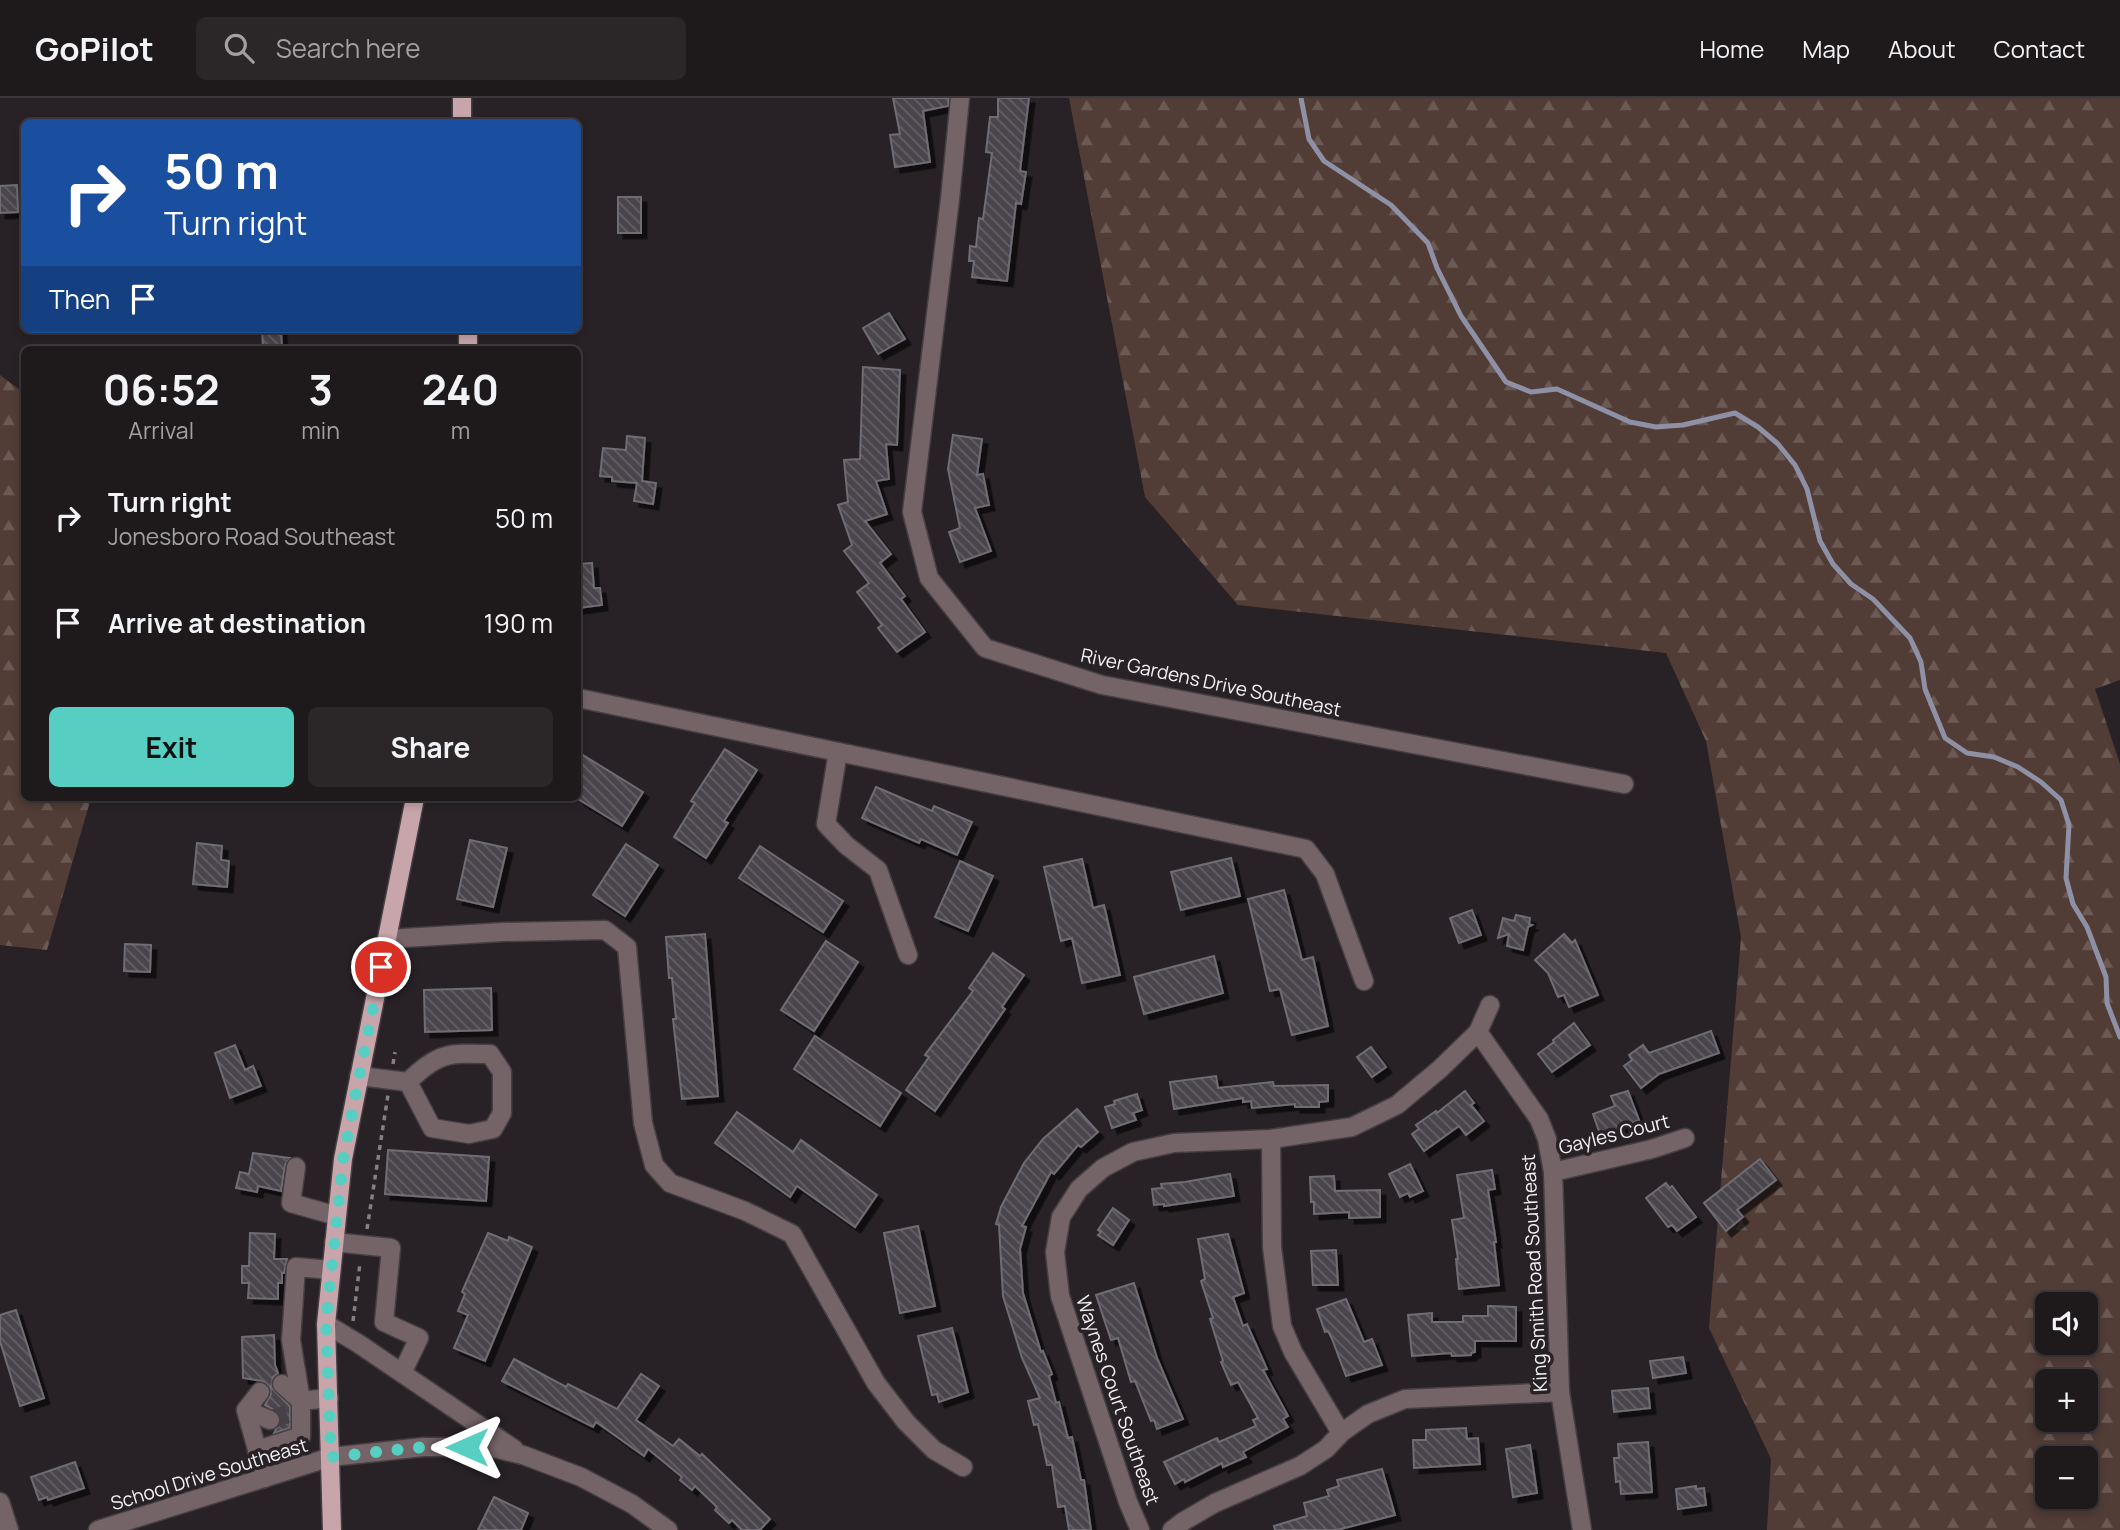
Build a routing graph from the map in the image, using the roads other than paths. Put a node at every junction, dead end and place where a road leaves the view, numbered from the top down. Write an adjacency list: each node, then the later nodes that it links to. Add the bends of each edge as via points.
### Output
1 (462, 98): 3 (main road)
2 (960, 98): 6 (street, River Gardens Drive Southeast, via 912,512 929,578 985,648 1102,685)
3 (462, 119)
4 (581, 699): 5 (street)
5 (838, 752): 9 (street, via 826,824 878,870); 10 (street, via 1306,849 1325,874)
6 (1624, 784)
7 (414, 801): 8 (main road)
8 (387, 939): 13 (main road); 35 (street, via 605,930 627,947 643,1123 654,1165 670,1183 792,1234 876,1383 934,1450)
9 (908, 955)
10 (1364, 981)
11 (1490, 1005): 12 (street)
12 (1478, 1032): 16 (street, Waynes Court Southeast, via 1397,1105 1352,1127); 18 (street, King Smith Road Southeast, via 1539,1119 1548,1139)
13 (359, 1076): 14 (street); 19 (main road)
14 (400, 1081): 14 (street, via 451,1054 490,1054 502,1072 502,1112 493,1129 469,1134 432,1128)
15 (1685, 1138): 18 (street, Gayles Court)
16 (1271, 1139): 31 (street, via 1272,1247 1282,1326); 42 (street, Waynes Court Southeast, via 1174,1143 1133,1152 1103,1168 1079,1189 1061,1217 1055,1252 1060,1296)
17 (296, 1167): 19 (street, via 291,1203)
18 (1553, 1172): 26 (street, King Smith Road Southeast)
19 (337, 1216): 20 (main road)
20 (334, 1242): 21 (main road); 23 (street, via 391,1248 384,1322 419,1338)
21 (331, 1270): 22 (main road); 28 (street, via 296,1266 291,1340)
22 (326, 1324): 23 (street); 27 (main road)
23 (402, 1373): 33 (street)
24 (282, 1384): 28 (street)
25 (260, 1392): 29 (street)
26 (1560, 1392): 31 (street, via 1405,1399 1368,1414); 44 (street, King Smith Road Southeast)
27 (329, 1398): 28 (street); 34 (main road)
28 (297, 1406): 32 (street, via 301,1436)
29 (246, 1410): 30 (street); 32 (street)
30 (270, 1420)
31 (1341, 1433): 43 (street, via 1300,1466 1215,1503)
32 (257, 1450): 36 (street)
33 (523, 1455): 34 (street, School Drive Southeast, via 489,1447 423,1447); 41 (street, via 581,1476)
34 (331, 1457): 36 (street, School Drive Southeast); 40 (main road)
35 (963, 1467)
36 (265, 1478): 39 (street, School Drive Southeast)
37 (0, 1502): 38 (street)
38 (9, 1530)
39 (98, 1530)
40 (332, 1530)
41 (668, 1530)
42 (1140, 1530)
43 (1172, 1530)
44 (1582, 1530)

